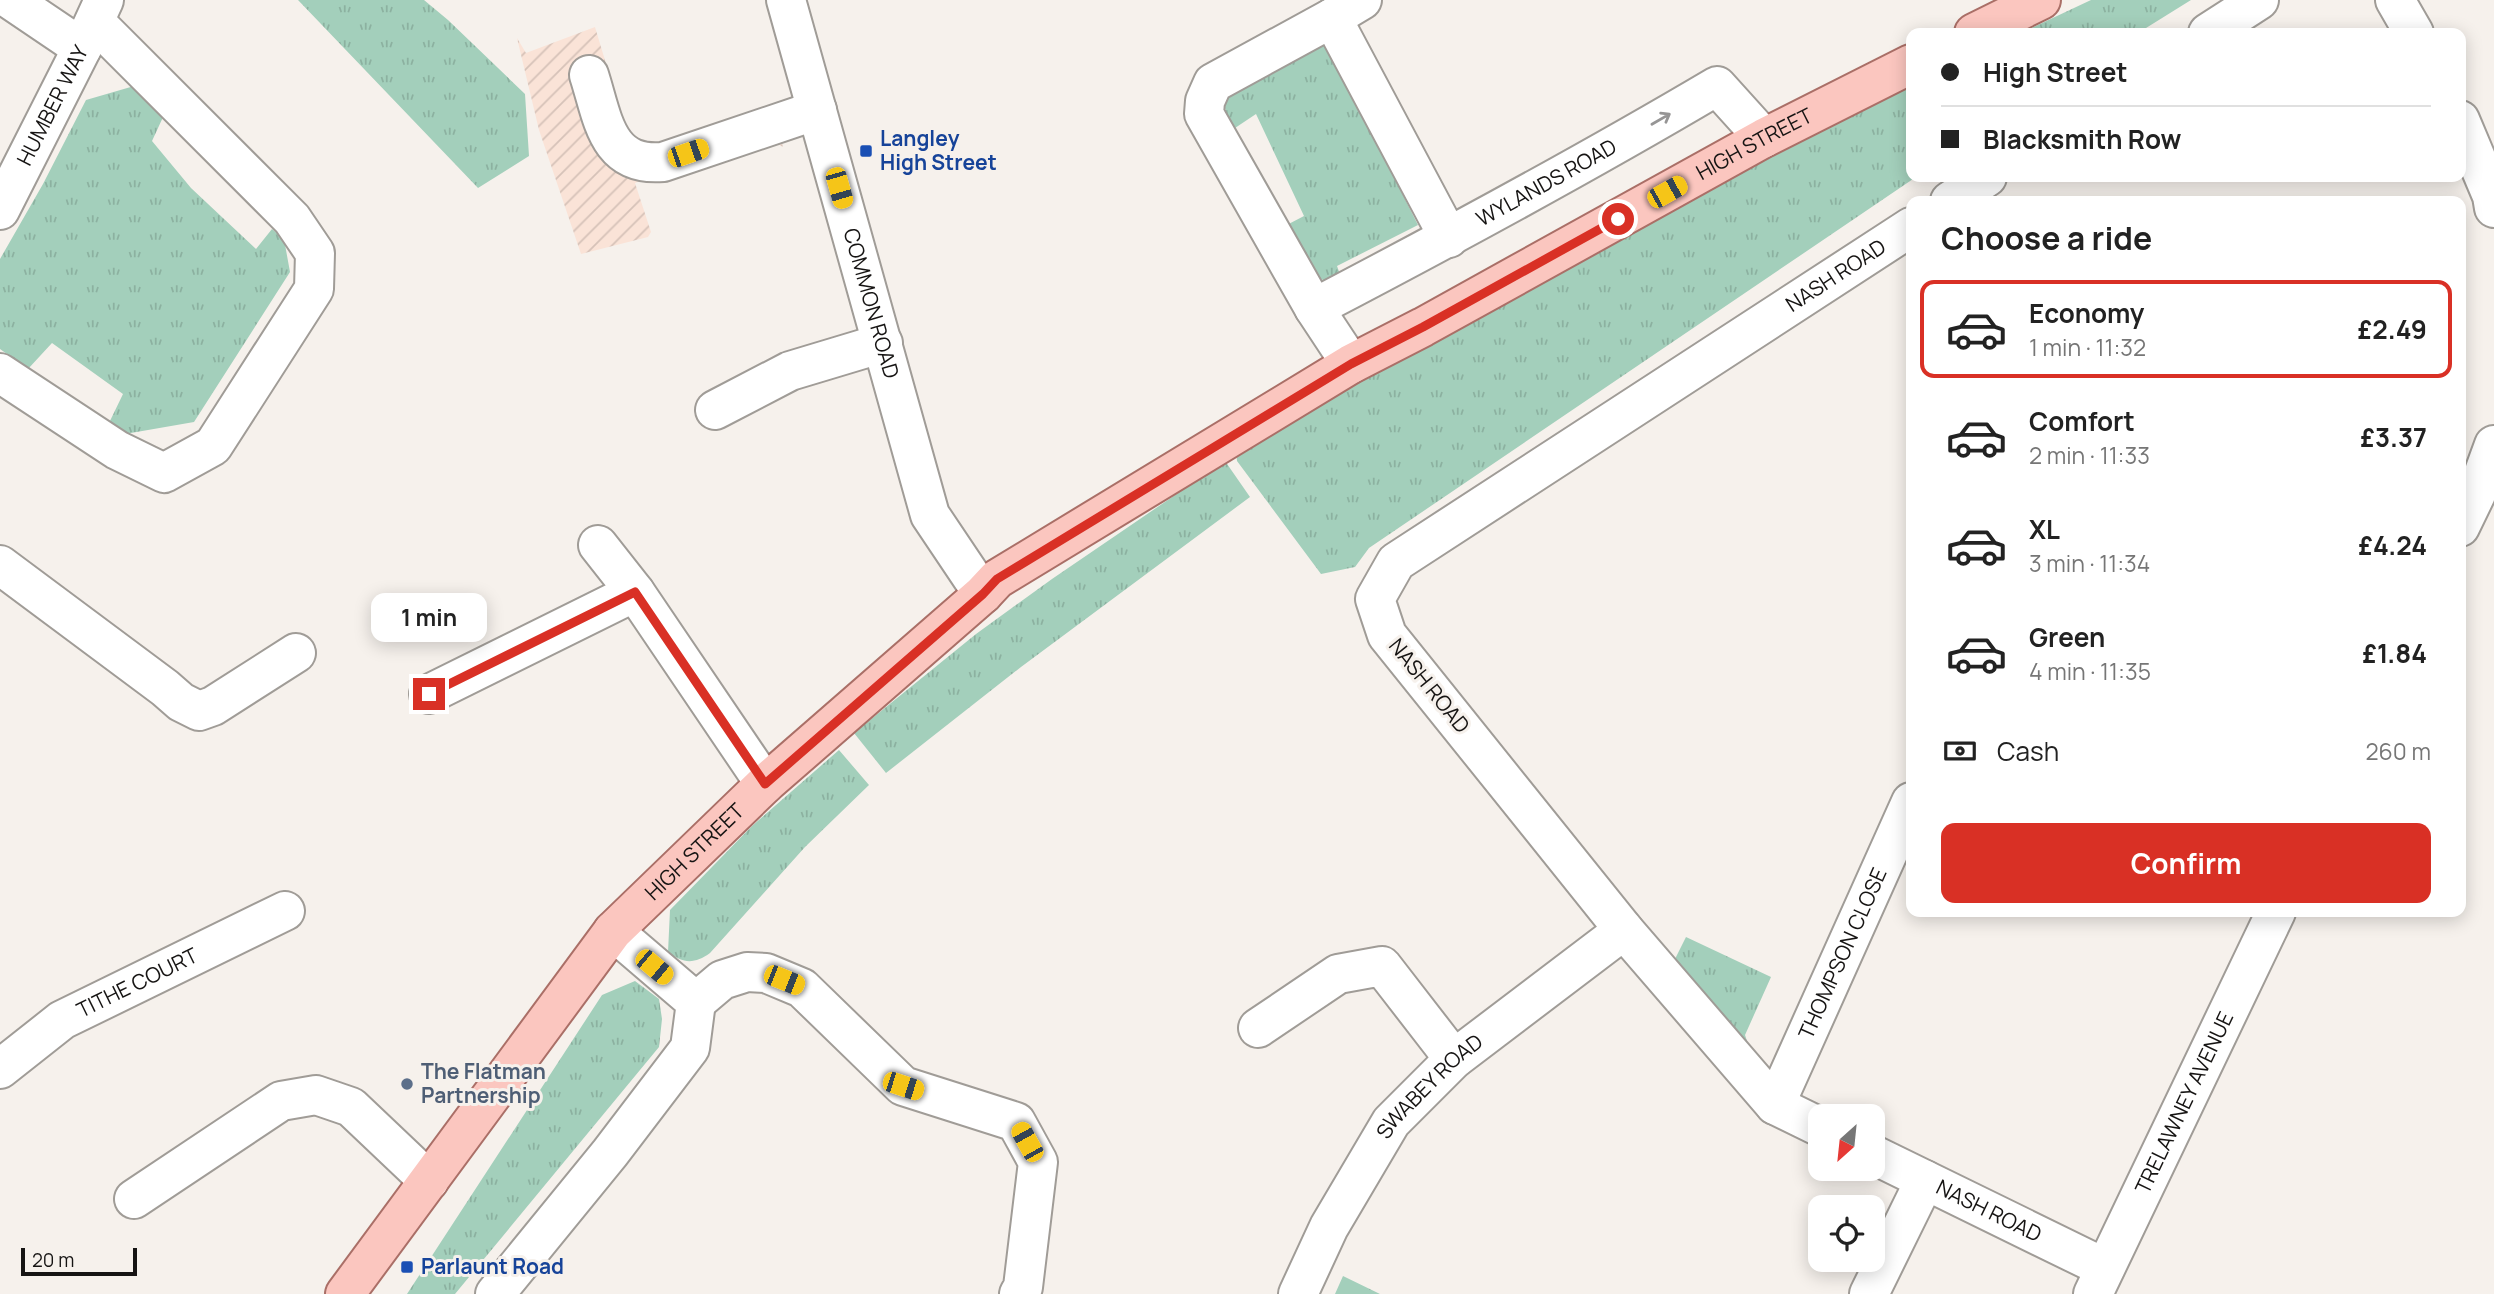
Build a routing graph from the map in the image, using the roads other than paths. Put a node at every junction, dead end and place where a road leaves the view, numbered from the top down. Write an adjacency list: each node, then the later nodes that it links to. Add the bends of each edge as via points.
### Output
1 (11, 0): 7 (street)
2 (786, 0): 13 (street, COMMON ROAD)
3 (2040, 0): 8 (main road)
4 (2259, 0): 9 (street)
5 (2395, 0): 10 (street)
6 (1347, 9): 21 (street); 22 (street, via 1213,83 1205,101 1204,114)
7 (94, 23): 19 (street, HUMBER WAY); 25 (street, via 292,219 314,253 314,289 213,446 164,473 117,450)
8 (1984, 28)
9 (2216, 28)
10 (2411, 28)
11 (1906, 67): 15 (main road, HIGH STREET)
12 (589, 75): 13 (street, via 608,134 619,150 644,163 663,162)
13 (817, 110): 23 (street, COMMON ROAD)
14 (2466, 134): 18 (street)
15 (1764, 138): 21 (street, WYLANDS ROAD, one-way to 15, via 1717,86); 24 (main road, HIGH STREET)
16 (1979, 182): 17 (street)
17 (1958, 196)
18 (2494, 208)
19 (0, 210)
20 (1906, 229): 39 (street, NASH ROAD, via 1396,562 1376,599 1387,635)
21 (1449, 238): 22 (street, WYLANDS ROAD)
22 (1314, 308): 24 (street)
23 (883, 343): 26 (street, via 790,371); 32 (street, COMMON ROAD, via 930,515)
24 (1351, 364): 32 (main road, HIGH STREET, via 997,579)
25 (0, 373)
26 (715, 410)
27 (2494, 445): 28 (street)
28 (2466, 515)
29 (598, 545): 31 (street)
30 (0, 565): 33 (street, via 199,711)
31 (635, 592): 34 (street); 35 (street)
32 (983, 594): 35 (main road, HIGH STREET)
33 (296, 653)
34 (429, 694)
35 (765, 784): 40 (main road, HIGH STREET)
36 (1906, 813): 45 (street, THOMPSON CLOSE)
37 (285, 911): 44 (street, TITHE COURT, via 62,1020)
38 (2274, 917): 51 (street, TRELAWNEY AVENUE)
39 (1625, 930): 43 (street, SWABEY ROAD); 45 (street, NASH ROAD)
40 (613, 931): 41 (street); 49 (main road, HIGH STREET)
41 (696, 1002): 53 (street, via 690,1048); 54 (street, via 722,980 747,972 766,973 802,988 903,1086 1016,1122 1038,1162)
42 (1258, 1028): 43 (street, via 1338,974 1382,967)
43 (1454, 1059): 55 (street, SWABEY ROAD, via 1391,1122 1329,1227)
44 (0, 1069)
45 (1775, 1105): 46 (street, NASH ROAD)
46 (1808, 1121)
47 (1885, 1160): 48 (street, NASH ROAD)
48 (1924, 1180): 51 (street, NASH ROAD); 56 (street)
49 (429, 1181): 50 (street, via 351,1107 316,1095 281,1101); 52 (main road, HIGH STREET)
50 (134, 1199)
51 (2099, 1281)
52 (345, 1294)
53 (495, 1294)
54 (1019, 1294)
55 (1298, 1294)
56 (1869, 1294)

